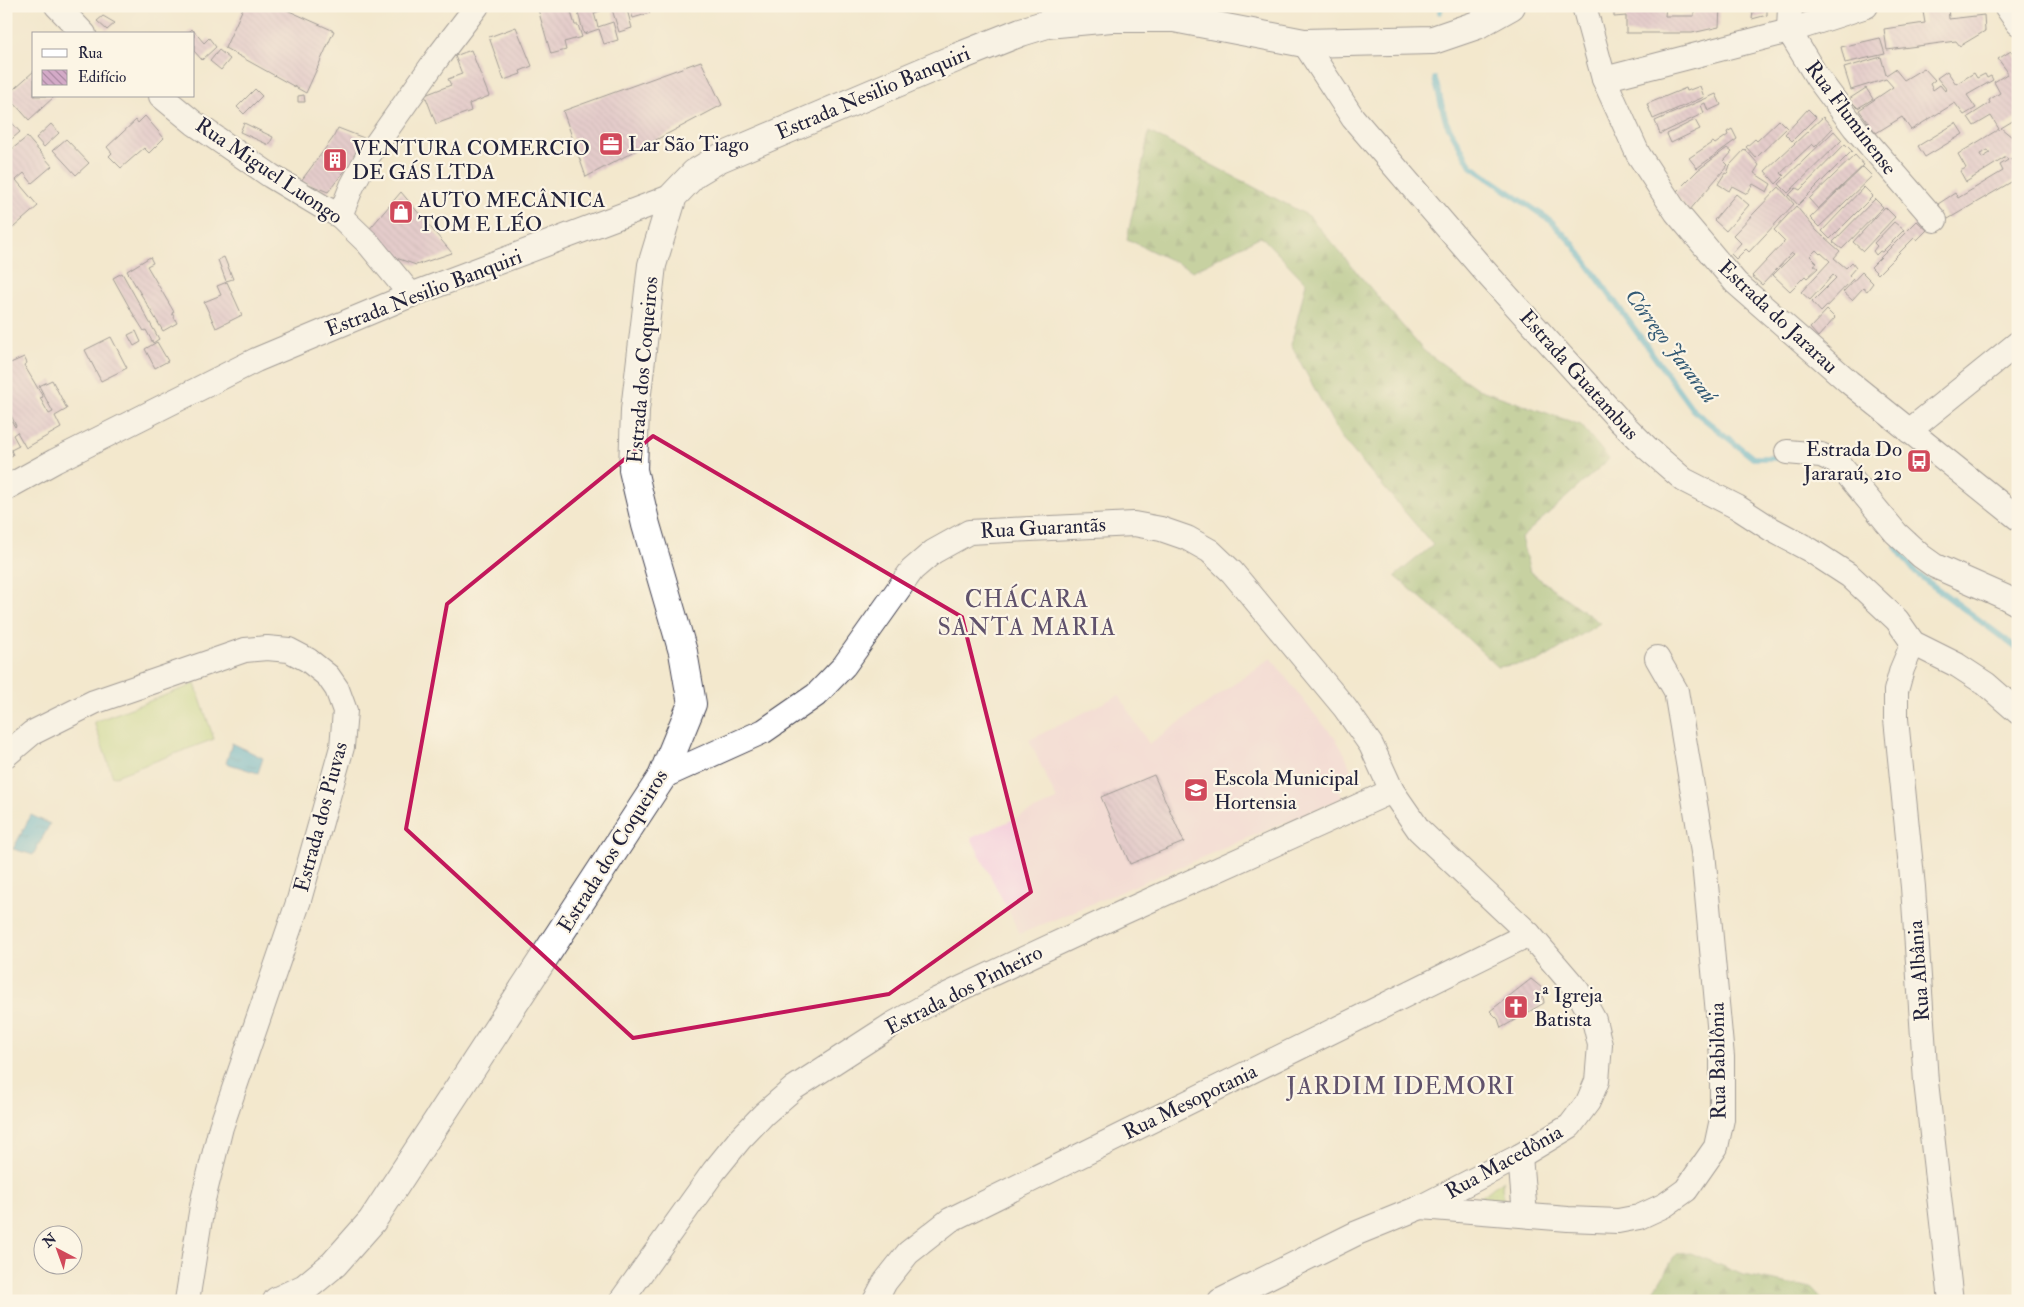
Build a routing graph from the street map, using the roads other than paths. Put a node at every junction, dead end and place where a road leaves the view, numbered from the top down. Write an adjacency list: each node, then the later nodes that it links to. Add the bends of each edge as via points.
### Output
1 (57, 6): 10 (street)
2 (477, 6): 15 (street, via 368,156)
3 (1511, 6): 11 (street, Estrada Nesilio Banquiri, via 1477,25 1433,40)
4 (1584, 6): 12 (street, Estrada do Jararau)
5 (1790, 6): 9 (street)
6 (1866, 6): 9 (street)
7 (2006, 6): 8 (street)
8 (2018, 23)
9 (1789, 31): 12 (street); 16 (street, Rua Fluminense, via 1816,77 1854,128)
10 (82, 32)
11 (1304, 43): 14 (street, Estrada Nesilio Banquiri, via 1174,18 1111,18 1047,24 958,57 720,158 695,173); 24 (street, Estrada Guatambus, via 1353,118 1481,267 1646,447 1684,480 1736,507 1850,576 1896,620)
12 (1604, 80): 19 (street, Estrada do Jararau, via 1638,154 1665,196 1736,283)
13 (164, 98): 15 (street, Rua Miguel Luongo, via 271,176)
14 (673, 196): 17 (street, Estrada Nesilio Banquiri); 28 (street, Estrada dos Coqueiros, via 652,265 635,410 633,470 683,652 692,704)
15 (340, 216): 17 (street, Rua Miguel Luongo, via 368,243)
16 (1935, 220)
17 (411, 295): 21 (street, Estrada Nesilio Banquiri, via 256,360)
18 (2018, 343): 19 (street)
19 (1909, 430): 22 (street, Estrada do Jararau)
20 (1788, 452): 23 (street, via 1822,455 1838,463 1896,533 1921,556 1935,566)
21 (6, 488)
22 (2018, 518)
23 (2018, 604)
24 (1913, 642): 26 (street, via 1986,684); 39 (street, Rua Albânia, via 1896,691 1896,719 1913,887 1926,1082)
25 (1657, 658): 33 (street, Rua Babilônia, via 1676,692 1703,852 1722,1057 1722,1119 1716,1147 1686,1190 1665,1205 1639,1217 1618,1221)
26 (2018, 712)
27 (6, 755): 34 (street, Estrada dos Piuvas, via 32,733 94,702 245,650 289,650 308,660 337,688 345,711 342,747 299,900 221,1127 203,1200)
28 (662, 777): 29 (street, Rua Guarantãs, via 764,731 816,695 844,666 912,570 954,539 969,532 1134,524 1187,538 1210,551 1232,572 1345,708 1371,745); 35 (street, Estrada dos Coqueiros, via 372,1221 334,1264 305,1288)
29 (1392, 791): 30 (street, Rua Macedônia, via 1420,830); 36 (street, Estrada dos Pinheiro, via 936,1000 794,1088 764,1114 719,1164)
30 (1529, 934): 31 (street, Rua Macedônia, via 1576,990 1594,1020 1600,1045 1597,1081 1588,1102 1570,1126); 37 (street, Rua Mesopotania, via 950,1220 908,1253 885,1282)
31 (1520, 1156): 32 (street, Rua Macedônia); 33 (street)
32 (1421, 1207): 33 (street, Rua Babilônia); 38 (street, Rua Macedônia, via 1357,1233)
33 (1525, 1215)
34 (187, 1301)
35 (278, 1301)
36 (620, 1301)
37 (875, 1301)
38 (1220, 1301)
39 (1951, 1301)

